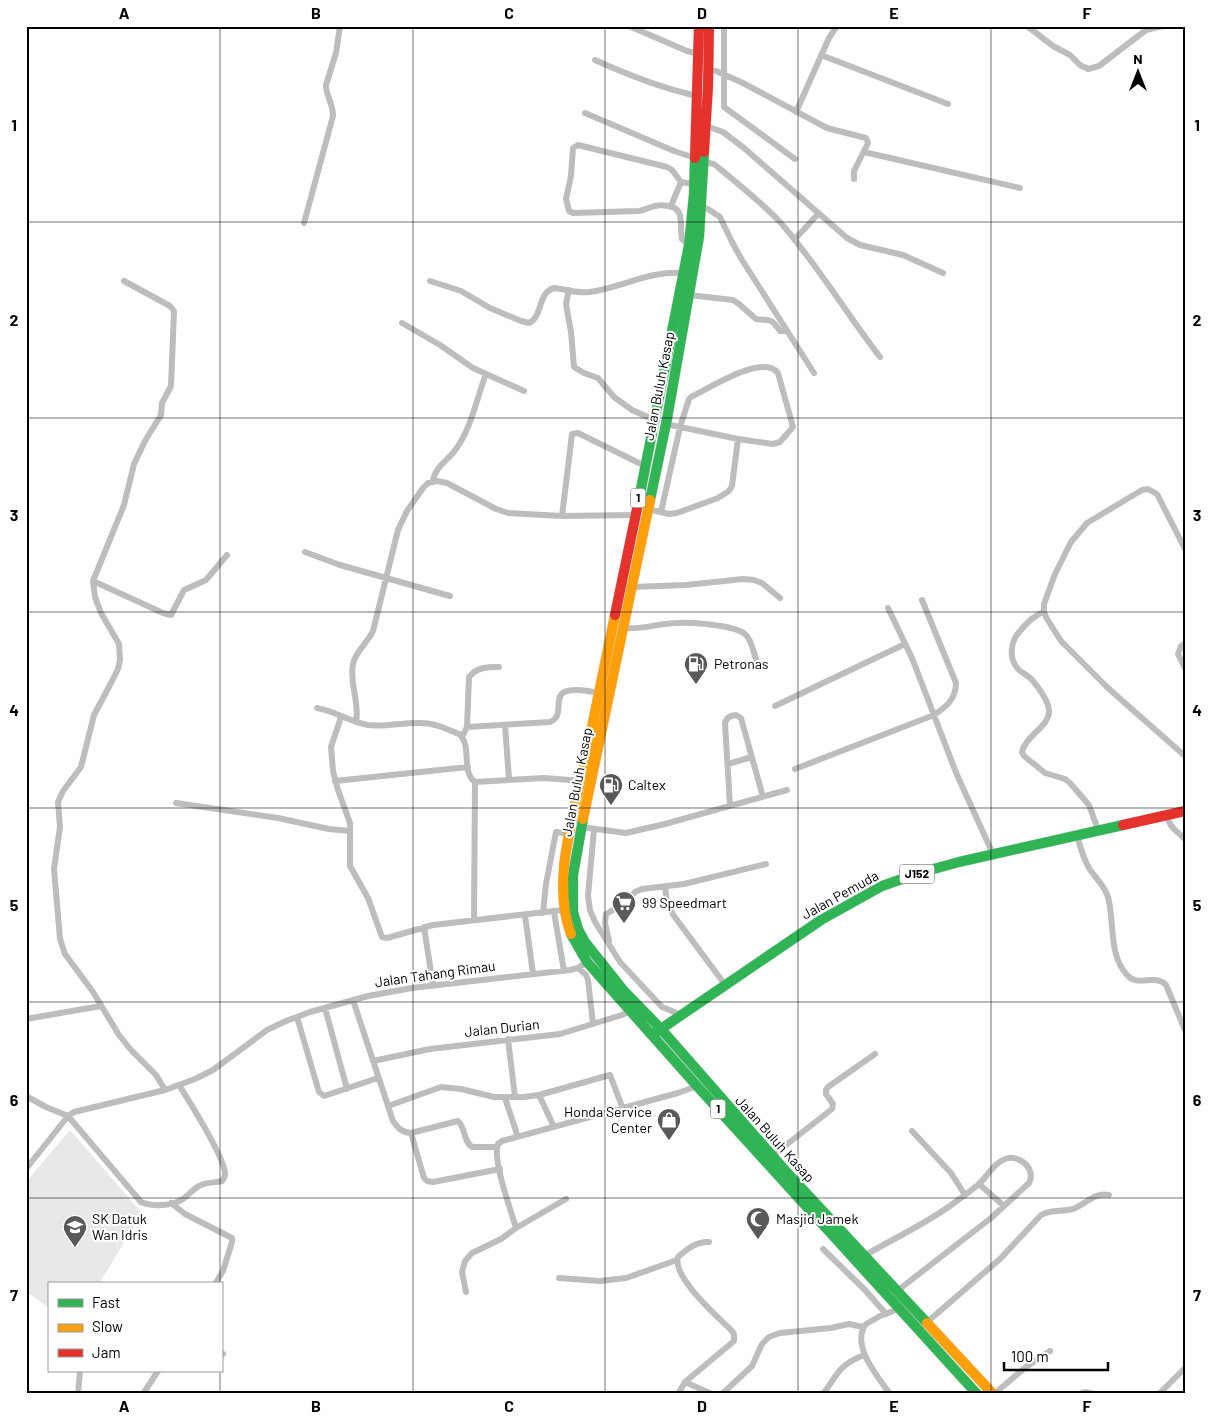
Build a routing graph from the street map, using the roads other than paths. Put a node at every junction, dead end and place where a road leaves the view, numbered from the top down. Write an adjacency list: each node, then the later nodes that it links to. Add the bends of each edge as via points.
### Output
1 (340, 26): 29 (street, via 326,84 333,116)
2 (629, 26): 9 (street)
3 (700, 26): 9 (main road, Jalan Buluh Kasap / 1)
4 (710, 26): 12 (main road, Jalan Buluh Kasap / 1)
5 (724, 26): 13 (street)
6 (837, 26): 10 (street)
7 (1027, 26): 8 (street, via 1088,69 1099,66 1146,30)
8 (1163, 26)
9 (698, 54): 14 (main road, Jalan Buluh Kasap / 1)
10 (821, 55): 15 (street); 16 (street)
11 (596, 60): 14 (street, via 649,83)
12 (709, 70): 13 (street); 18 (main road, Jalan Buluh Kasap / 1)
13 (723, 74): 16 (street); 20 (street, via 724,107)
14 (697, 96): 21 (main road, Jalan Buluh Kasap / 1)
15 (948, 104)
16 (796, 112): 19 (street, via 833,130 866,138 868,143)
17 (585, 113): 21 (street)
18 (706, 126): 21 (main road, Jalan Buluh Kasap / 1); 28 (street, via 723,132 744,148)
19 (864, 152): 22 (street, via 854,171); 25 (street)
20 (796, 159)
21 (700, 160): 24 (main road, Jalan Buluh Kasap / 1); 27 (main road, Jalan Buluh Kasap / 1); 30 (street, via 714,164 735,181 779,221)
22 (854, 179)
23 (681, 182): 24 (street); 26 (street); 26 (street, via 667,167 578,145 573,148 566,199 567,208 573,213 640,211 656,205)
24 (694, 184): 31 (main road, Jalan Buluh Kasap / 1)
25 (1020, 188)
26 (671, 206): 31 (street, via 680,213 682,239)
27 (702, 207): 37 (main road, Jalan Buluh Kasap / 1); 39 (street, via 720,217)
28 (818, 214): 30 (street); 33 (street, via 860,245 904,255)
29 (304, 224)
30 (794, 240): 40 (street)
31 (689, 245): 32 (main road, Jalan Buluh Kasap / 1)
32 (684, 273): 36 (street, via 657,274 589,292); 44 (main road, Jalan Buluh Kasap / 1)
33 (943, 273)
34 (124, 281): 60 (street, via 174,310 170,386 162,403 161,416 134,464 124,505)
35 (430, 281): 36 (street, via 461,291 525,323 536,318 547,291 554,288)
36 (569, 290): 44 (street, via 566,304 574,367 598,378 614,397 632,410)
37 (689, 295): 39 (street, via 732,300 756,319 772,320 780,331); 45 (main road, Jalan Buluh Kasap / 1)
38 (402, 323): 41 (street)
39 (786, 331): 42 (street)
40 (880, 357)
41 (486, 374): 43 (street); 51 (street, via 462,439 436,470)
42 (814, 374)
43 (524, 391)
44 (655, 416): 45 (main road); 47 (main road, Jalan Buluh Kasap / 1)
45 (667, 419): 46 (street); 49 (main road, Jalan Buluh Kasap / 1)
46 (680, 427): 48 (street); 48 (street, via 691,397 744,371 776,370 793,429 776,444); 53 (street)
47 (651, 439): 49 (main road, via 658,436); 50 (main road, Jalan Buluh Kasap / 1)
48 (738, 439): 53 (street, via 729,491 677,513)
49 (662, 441): 52 (main road, Jalan Buluh Kasap / 1)
50 (645, 466): 54 (main road, Jalan Buluh Kasap / 1); 55 (street, via 578,433 572,434)
51 (433, 481): 55 (street, via 447,483 502,511); 59 (street, via 423,488 402,519)
52 (648, 509): 53 (street); 61 (main road, Jalan Buluh Kasap / 1)
53 (661, 512)
54 (634, 515): 55 (street); 73 (main road, Jalan Buluh Kasap / 1)
55 (562, 516)
56 (1185, 549): 66 (street, via 1157,494 1148,489 1142,490 1087,522 1078,532 1055,574)
57 (305, 552): 59 (street)
58 (227, 555): 60 (street, via 206,580 184,590 171,615)
59 (386, 578): 62 (street); 78 (street, via 373,631 353,663)
60 (93, 581): 120 (street, via 101,613 118,644 120,660 94,715 81,767 58,802 60,827 54,869 62,946)
61 (632, 587): 63 (street, via 744,579 762,583); 67 (main road, Jalan Buluh Kasap / 1)
62 (450, 596)
63 (780, 598)
64 (922, 600): 76 (street, via 956,683 953,698)
65 (888, 608): 68 (street)
66 (1044, 612): 82 (street, via 1061,641 1109,689); 99 (street, via 1034,616 1012,642 1014,663 1033,681 1048,708 1047,719 1026,742 1022,752 1045,773 1070,783 1088,805)
67 (624, 628): 70 (street, via 677,623 738,630 750,640); 97 (main road, Jalan Buluh Kasap / 1)
68 (905, 644): 74 (street); 76 (street)
69 (1185, 644): 72 (street, via 1178,654)
70 (756, 659)
71 (499, 667): 80 (street, via 479,668 469,677)
72 (1185, 668)
73 (599, 693): 79 (street, via 566,690 560,696 555,720); 89 (main road, Jalan Buluh Kasap / 1)
74 (775, 706)
75 (317, 708): 77 (street)
76 (934, 715): 86 (street); 104 (street)
77 (341, 717): 78 (street); 88 (street, via 330,754)
78 (356, 722): 81 (street, via 380,726 429,724)
79 (505, 725): 80 (street); 87 (street)
80 (467, 728): 81 (street)
81 (462, 737): 85 (street)
82 (1185, 756)
83 (752, 757): 84 (street); 84 (street, via 741,718 736,715 729,717 725,723); 92 (street)
84 (728, 764): 94 (street)
85 (468, 767): 88 (street); 90 (street, via 470,778)
86 (795, 769)
87 (509, 779): 89 (street); 90 (street)
88 (335, 781): 100 (street, via 348,814)
89 (582, 781): 101 (main road, Jalan Buluh Kasap / 1)
90 (475, 782): 110 (street)
91 (787, 790): 92 (street)
92 (763, 797): 94 (street)
93 (176, 802): 100 (street)
94 (730, 806): 98 (street, via 626,833)
95 (1185, 811): 96 (main road, Jalan Pemuda / J152)
96 (1165, 815): 99 (main road, Jalan Pemuda / J152); 103 (street)
97 (581, 827): 98 (street); 113 (main road, Jalan Buluh Kasap / 1, via 573,874 573,912)
98 (594, 830): 112 (street, via 588,896 590,910)
99 (1098, 830): 102 (main road, Jalan Pemuda / J152)
100 (350, 831): 111 (street, via 350,866 372,905 381,936 387,938)
101 (571, 834): 107 (main road, Jalan Buluh Kasap / 1); 108 (street, via 556,832)
102 (1077, 835): 104 (main road, Jalan Pemuda / J152); 127 (street, via 1085,860 1106,892 1122,970 1136,981 1152,979 1163,982)
103 (1185, 839)
104 (993, 854): 118 (main road, Jalan Pemuda / J152, via 937,868 875,890 821,920)
105 (766, 864): 106 (street)
106 (665, 887): 112 (street, via 636,892 627,902 606,914); 118 (street, via 667,903 674,916)
107 (558, 911): 108 (street); 113 (main road, Jalan Buluh Kasap / 1, via 577,948); 115 (street)
108 (543, 913): 109 (street)
109 (526, 915): 110 (street); 116 (street)
110 (474, 920): 111 (street)
111 (424, 927): 117 (street)
112 (611, 947): 123 (street, via 620,962 662,1007)
113 (591, 959): 114 (street, Jalan Tahang Rimau); 122 (main road, Jalan Buluh Kasap / 1); 128 (main road, Jalan Buluh Kasap / 1, via 624,991)
114 (578, 968): 115 (street, Jalan Tahang Rimau); 126 (street, via 588,980)
115 (564, 971): 116 (street, Jalan Tahang Rimau)
116 (533, 974): 117 (street, Jalan Tahang Rimau)
117 (433, 985): 119 (street, Jalan Tahang Rimau)
118 (726, 986): 123 (main road, Jalan Pemuda / J152)
119 (353, 1000): 121 (street, Jalan Tahang Rimau); 131 (street)
120 (101, 1006): 125 (street); 136 (street, via 119,1035 156,1075)
121 (325, 1008): 124 (street, Jalan Tahang Rimau); 135 (street)
122 (630, 1011): 126 (street, Jalan Durian); 128 (main road, Jalan Buluh Kasap / 1)
123 (682, 1015): 128 (main road, Jalan Pemuda / J152)
124 (297, 1017): 133 (street, Jalan Tahang Rimau, via 260,1035 213,1070); 135 (street, via 319,1092 324,1096)
125 (26, 1019)
126 (594, 1024): 129 (street, Jalan Durian, via 563,1034)
127 (1185, 1030)
128 (657, 1032): 134 (main road, Jalan Buluh Kasap / 1); 149 (main road, Jalan Buluh Kasap / 1)
129 (508, 1040): 131 (street, Jalan Durian, via 430,1049); 140 (street)
130 (875, 1054): 149 (street, via 828,1087 826,1094 833,1104 832,1109)
131 (373, 1062): 132 (street)
132 (378, 1078): 135 (street); 141 (street)
133 (179, 1085): 136 (street, Jalan Tahang Rimau); 156 (street, via 212,1141 225,1174 222,1181 197,1187 185,1198)
134 (697, 1086): 142 (street); 167 (main road, Jalan Buluh Kasap / 1)
135 (347, 1089)
136 (165, 1090): 143 (street, Jalan Tahang Rimau)
137 (539, 1095): 140 (street); 142 (street, via 610,1074); 144 (street)
138 (26, 1096): 143 (street)
139 (505, 1098): 140 (street); 141 (street, via 446,1087); 147 (street)
140 (515, 1098)
141 (388, 1106): 146 (street, via 392,1121 399,1129)
142 (623, 1109): 144 (street)
143 (68, 1116): 150 (street); 156 (street, via 141,1202 152,1205)
144 (554, 1127): 147 (street)
145 (912, 1131): 153 (street, via 952,1172)
146 (410, 1133): 148 (street, via 458,1121 468,1145); 151 (street, via 424,1178 428,1181)
147 (517, 1137): 148 (street, via 502,1141)
148 (497, 1147): 151 (street)
149 (772, 1156): 161 (main road, Jalan Buluh Kasap / 1)
150 (26, 1169)
151 (500, 1169): 158 (street)
152 (979, 1184): 153 (street); 157 (street); 157 (street, via 1003,1160 1021,1160 1030,1170 1032,1179)
153 (965, 1195): 161 (street, via 928,1221)
154 (1109, 1195): 169 (street, via 1097,1195 1071,1210 1041,1215 1000,1259)
155 (566, 1200): 158 (street)
156 (171, 1203): 164 (street, via 185,1214 232,1238)
157 (1004, 1206): 165 (street)
158 (516, 1228): 166 (street, via 472,1253 465,1261 462,1272)
159 (709, 1242): 162 (street, via 697,1244 680,1254)
160 (823, 1249): 168 (street)
161 (864, 1256): 165 (main road, Jalan Buluh Kasap / 1)
162 (677, 1260): 163 (street, via 626,1278 600,1281); 176 (street, via 679,1269 697,1296 735,1337 731,1345)
163 (559, 1278)
164 (216, 1282)
165 (897, 1291): 169 (main road, Jalan Buluh Kasap / 1)
166 (466, 1292)
167 (901, 1308): 168 (street); 184 (main road, Jalan Buluh Kasap / 1)
168 (886, 1314): 170 (street)
169 (926, 1323): 185 (main road, Jalan Buluh Kasap / 1)
170 (863, 1327): 172 (street); 181 (street, via 849,1324 768,1337 752,1366)
171 (1050, 1352): 185 (street)
172 (864, 1355): 182 (street, via 845,1364); 183 (street)
173 (1185, 1368): 188 (street)
174 (80, 1372): 177 (street)
175 (157, 1372): 178 (street)
176 (685, 1382): 179 (street); 180 (street)
177 (78, 1394)
178 (144, 1394)
179 (678, 1394)
180 (712, 1394)
181 (722, 1394)
182 (822, 1394)
183 (890, 1394)
184 (977, 1394)
185 (993, 1394)
186 (1079, 1394): 187 (street)
187 (1095, 1394)
188 (1159, 1394)

